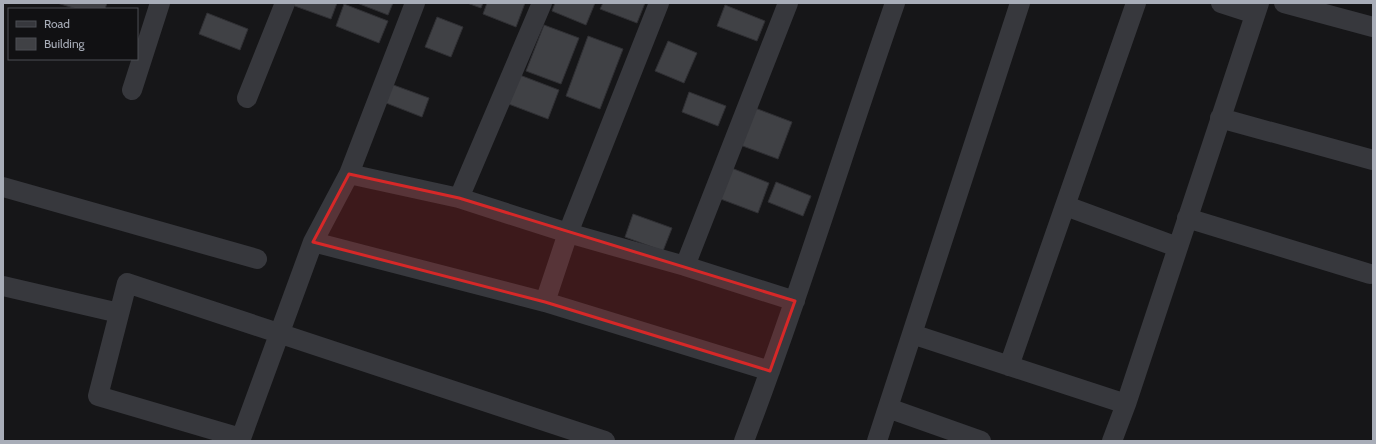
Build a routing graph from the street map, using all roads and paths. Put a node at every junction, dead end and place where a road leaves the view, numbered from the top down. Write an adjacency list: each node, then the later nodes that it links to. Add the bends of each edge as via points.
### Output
1 (160, 3): 14 (street)
2 (285, 3): 15 (street)
3 (415, 3): 18 (street)
4 (542, 3): 20 (street)
5 (659, 3): 23 (street)
6 (788, 3): 27 (street)
7 (895, 3): 30 (street)
8 (1020, 3): 34 (street)
9 (1136, 3): 21 (street)
10 (1221, 3): 12 (street)
11 (1284, 3): 13 (street)
12 (1257, 8): 16 (street)
13 (1373, 27)
14 (132, 90)
15 (247, 98)
16 (1220, 118): 17 (street); 22 (street)
17 (1373, 160)
18 (349, 174): 20 (street); 24 (street)
19 (3, 187): 26 (street)
20 (459, 198): 23 (street)
21 (1066, 206): 25 (street); 35 (street)
22 (1187, 218): 25 (street); 28 (street)
23 (568, 233): 27 (street); 31 (street)
24 (313, 242): 31 (street); 33 (street)
25 (1178, 247): 37 (street)
26 (257, 259)
27 (685, 266): 30 (street)
28 (1370, 274)
29 (3, 286): 32 (street)
30 (795, 301): 36 (street)
31 (545, 302): 36 (street)
32 (119, 313): 33 (street, via 127,283); 39 (street, via 98,396)
33 (279, 333): 39 (street); 40 (street)
34 (912, 334): 35 (street); 38 (street)
35 (1009, 366): 37 (street)
36 (770, 371): 41 (street)
37 (1126, 404): 44 (street)
38 (888, 408): 42 (street); 43 (street)
39 (240, 439)
40 (605, 441)
41 (744, 441)
42 (877, 441)
43 (981, 441)
44 (1112, 441)

